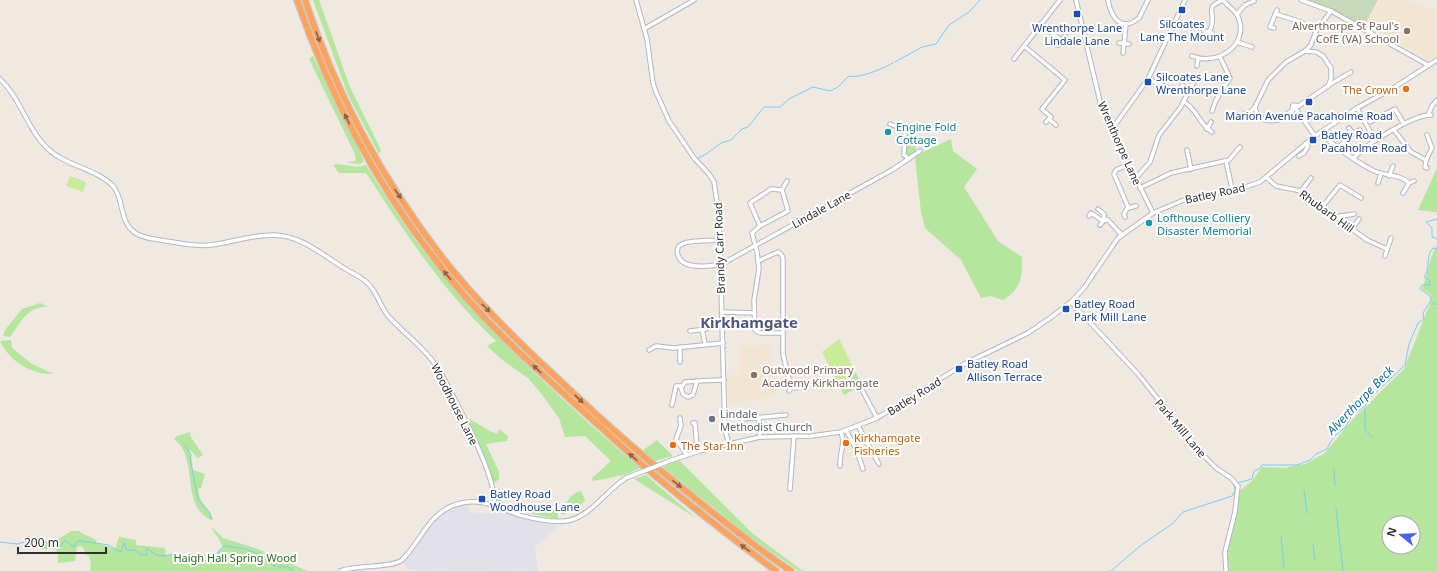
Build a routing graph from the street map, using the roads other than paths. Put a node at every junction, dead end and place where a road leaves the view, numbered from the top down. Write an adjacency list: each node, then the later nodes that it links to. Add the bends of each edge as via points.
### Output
1 (297, 0): 169 (highway, one-way to 1, via 658,479 512,345 466,298 405,219 365,154 319,59)
2 (306, 0): 170 (highway, one-way to 170, via 340,88 388,181 442,256 474,294 522,345 637,452)
3 (636, 0): 18 (street, Brandy Carr Road)
4 (694, 0): 18 (street)
5 (1060, 0): 15 (street)
6 (1076, 0): 68 (street, Wrenthorpe Lane, via 1102,110)
7 (1108, 0): 16 (street, via 1112,16)
8 (1148, 0): 16 (street, via 1139,18)
9 (1185, 0): 42 (street)
10 (1301, 0): 13 (street)
11 (1254, 1): 12 (street); 14 (street, via 1245,5)
12 (1255, 7)
13 (1331, 12): 20 (street); 39 (street)
14 (1237, 14): 19 (street, via 1223,0 1216,3 1211,12 1211,33); 23 (street, via 1241,27)
15 (1040, 24): 22 (street); 29 (street)
16 (1126, 24): 25 (street)
17 (1274, 28): 20 (street, via 1270,27 1277,12)
18 (644, 29): 126 (street, Brandy Carr Road, via 653,83 669,121 714,182 719,209)
19 (1204, 31)
20 (1316, 31): 28 (street)
21 (1065, 36): 22 (street)
22 (1061, 40): 27 (street)
23 (1237, 42): 30 (street); 35 (street)
24 (1119, 44): 25 (street)
25 (1124, 44): 26 (street); 33 (street)
26 (1129, 44)
27 (1058, 45)
28 (1311, 45): 31 (street); 32 (street)
29 (1024, 46): 37 (street); 49 (street, via 1065,80)
30 (1250, 48)
31 (1305, 51): 32 (street); 53 (street, via 1286,62 1268,80)
32 (1316, 52): 45 (street, via 1328,61)
33 (1123, 53)
34 (1192, 56): 36 (street)
35 (1220, 57): 36 (street); 56 (street, via 1230,78)
36 (1198, 58): 40 (street)
37 (1014, 59)
38 (1437, 60): 39 (street, Batley Road)
39 (1428, 65): 55 (street, Batley Road)
40 (1197, 66)
41 (1351, 72): 45 (street)
42 (1148, 78): 47 (street); 68 (street)
43 (0, 79): 167 (street, Woodhouse Lane, via 10,90 35,134 49,150 112,185 124,220 136,233 146,238 202,246 250,237 290,237 314,248 366,281 384,312 433,360 441,373 483,461 495,495)
44 (1195, 80): 48 (street)
45 (1332, 80): 54 (street, via 1328,86)
46 (1182, 85): 48 (street)
47 (1172, 89)
48 (1190, 89): 52 (street)
49 (1056, 91): 50 (street); 66 (street, via 1042,109 1051,117 1048,120)
50 (1060, 94)
51 (1437, 100): 65 (street, via 1429,115 1420,116)
52 (1184, 102): 60 (street); 69 (street, via 1192,107)
53 (1255, 106): 58 (street); 59 (street)
54 (1295, 108): 59 (street, via 1278,120 1262,119); 75 (street)
55 (1357, 108): 75 (street, Batley Road); 76 (street)
56 (1213, 110)
57 (1172, 112): 60 (street)
58 (1250, 112): 59 (street); 61 (street)
59 (1256, 113)
60 (1176, 115): 97 (street, via 1159,135 1150,162)
61 (1234, 117)
62 (1211, 122): 69 (street)
63 (1370, 122): 65 (street, via 1395,109)
64 (890, 124): 87 (street, via 905,130 904,155)
65 (1404, 124): 71 (street)
66 (1056, 125)
67 (1349, 128): 73 (street)
68 (1112, 129): 90 (street, Wrenthorpe Lane)
69 (1207, 129): 72 (street)
70 (1360, 130): 73 (street)
71 (1394, 130): 76 (street); 88 (street, via 1411,152)
72 (1212, 132)
73 (1353, 133): 82 (street)
74 (1426, 135): 77 (street)
75 (1315, 136): 79 (street, Batley Road)
76 (1375, 140): 86 (street)
77 (1429, 140): 80 (street); 88 (street, via 1432,148)
78 (1329, 141): 82 (street)
79 (1306, 143): 85 (street, via 1308,146); 96 (street, Batley Road)
80 (1425, 143)
81 (1240, 146): 89 (street)
82 (1338, 148): 86 (street)
83 (1187, 149): 93 (street)
84 (920, 151): 87 (street, Lindale Lane)
85 (1299, 156)
86 (1354, 158): 94 (street)
87 (908, 159): 127 (street, Lindale Lane)
88 (1426, 160): 92 (street)
89 (1226, 161): 93 (street); 106 (street)
90 (1129, 164): 97 (street, Wrenthorpe Lane); 113 (street, via 1114,174)
91 (1393, 166): 95 (street)
92 (1427, 168)
93 (1191, 169): 105 (street, via 1171,173)
94 (1381, 174): 95 (street); 102 (street)
95 (1389, 176): 103 (street, via 1403,178)
96 (1266, 177): 104 (street); 106 (street, Batley Road, via 1253,185)
97 (1136, 178): 105 (street, Wrenthorpe Lane)
98 (1311, 178): 108 (street)
99 (1279, 180): 104 (street)
100 (787, 181): 107 (street)
101 (1414, 181): 103 (street)
102 (1378, 183)
103 (1410, 183): 109 (street)
104 (1276, 186): 108 (street, Rhubarb Hill)
105 (1140, 188): 115 (street, Wrenthorpe Lane)
106 (1232, 189): 115 (street, Batley Road, via 1186,199)
107 (782, 190): 122 (street, via 788,211); 122 (street, via 771,189 750,203)
108 (1301, 191): 112 (street, Rhubarb Hill)
109 (1403, 193)
110 (1361, 198): 112 (street, via 1340,185)
111 (1136, 206): 113 (street)
112 (1322, 207): 119 (street, Rhubarb Hill)
113 (1128, 208): 118 (street)
114 (1098, 209): 121 (street, via 1104,214)
115 (1153, 213): 124 (street, Batley Road)
116 (1354, 214): 119 (street)
117 (1089, 216): 121 (street, via 1091,213)
118 (1125, 217)
119 (1335, 217): 123 (street, Rhubarb Hill)
120 (1358, 219): 123 (street)
121 (1102, 222): 124 (street, via 1108,220)
122 (760, 226): 127 (street, via 752,233)
123 (1352, 229): 128 (street, Rhubarb Hill, via 1367,240)
124 (1122, 235): 132 (street, Batley Road)
125 (1391, 238): 128 (street)
126 (720, 240): 131 (street, Brandy Carr Road); 131 (street, via 684,244 678,248 677,253 680,260 688,264)
127 (755, 246): 130 (street); 131 (street, Lindale Lane)
128 (1387, 249): 129 (street)
129 (1385, 256)
130 (758, 261): 134 (street, via 759,277); 136 (street, via 778,252 783,258)
131 (720, 264): 133 (street, Brandy Carr Road)
132 (1072, 302): 151 (street, Batley Road, via 1028,333 966,363); 171 (street, Park Mill Lane, via 1138,374 1203,455 1236,482 1238,486 1235,512 1225,552)
133 (722, 312): 134 (street); 137 (street, Brandy Carr Road)
134 (754, 313): 136 (street, via 757,333)
135 (690, 331): 138 (street, via 704,329)
136 (782, 333): 145 (street, via 790,389)
137 (723, 343): 138 (street); 142 (street, Brandy Carr Road)
138 (705, 344): 139 (street)
139 (680, 347): 140 (street, via 656,346); 141 (street)
140 (649, 350)
141 (679, 362)
142 (724, 380): 143 (street); 159 (street, Brandy Carr Road, via 725,430)
143 (697, 381): 144 (street, via 685,382); 144 (street, via 695,392 691,396 683,394)
144 (682, 386): 147 (street, via 676,386)
145 (796, 388)
146 (861, 388): 151 (street)
147 (672, 405)
148 (786, 415): 150 (street)
149 (680, 418): 162 (street, via 681,426 676,439)
150 (758, 418): 152 (street); 158 (street)
151 (877, 418): 154 (street, Batley Road)
152 (742, 419)
153 (693, 423): 160 (street)
154 (858, 426): 155 (street, Batley Road); 164 (street)
155 (846, 430): 156 (street, Batley Road); 165 (street)
156 (841, 432): 157 (street, Batley Road); 163 (street)
157 (794, 436): 158 (street, Batley Road); 166 (street)
158 (760, 437): 159 (street, Batley Road)
159 (729, 444): 161 (street, Batley Road)
160 (697, 447): 161 (street); 162 (street)
161 (704, 450): 162 (street, Batley Road)
162 (689, 454): 167 (street, Batley Road, bridge, via 626,478 586,512 571,520 556,522 519,515)
163 (841, 463)
164 (879, 464)
165 (863, 469)
166 (790, 489)
167 (494, 505): 168 (street, Batley Road, via 474,501 460,503 432,520 397,563)
168 (340, 571)
169 (776, 571)
170 (791, 571)
171 (1226, 571)

